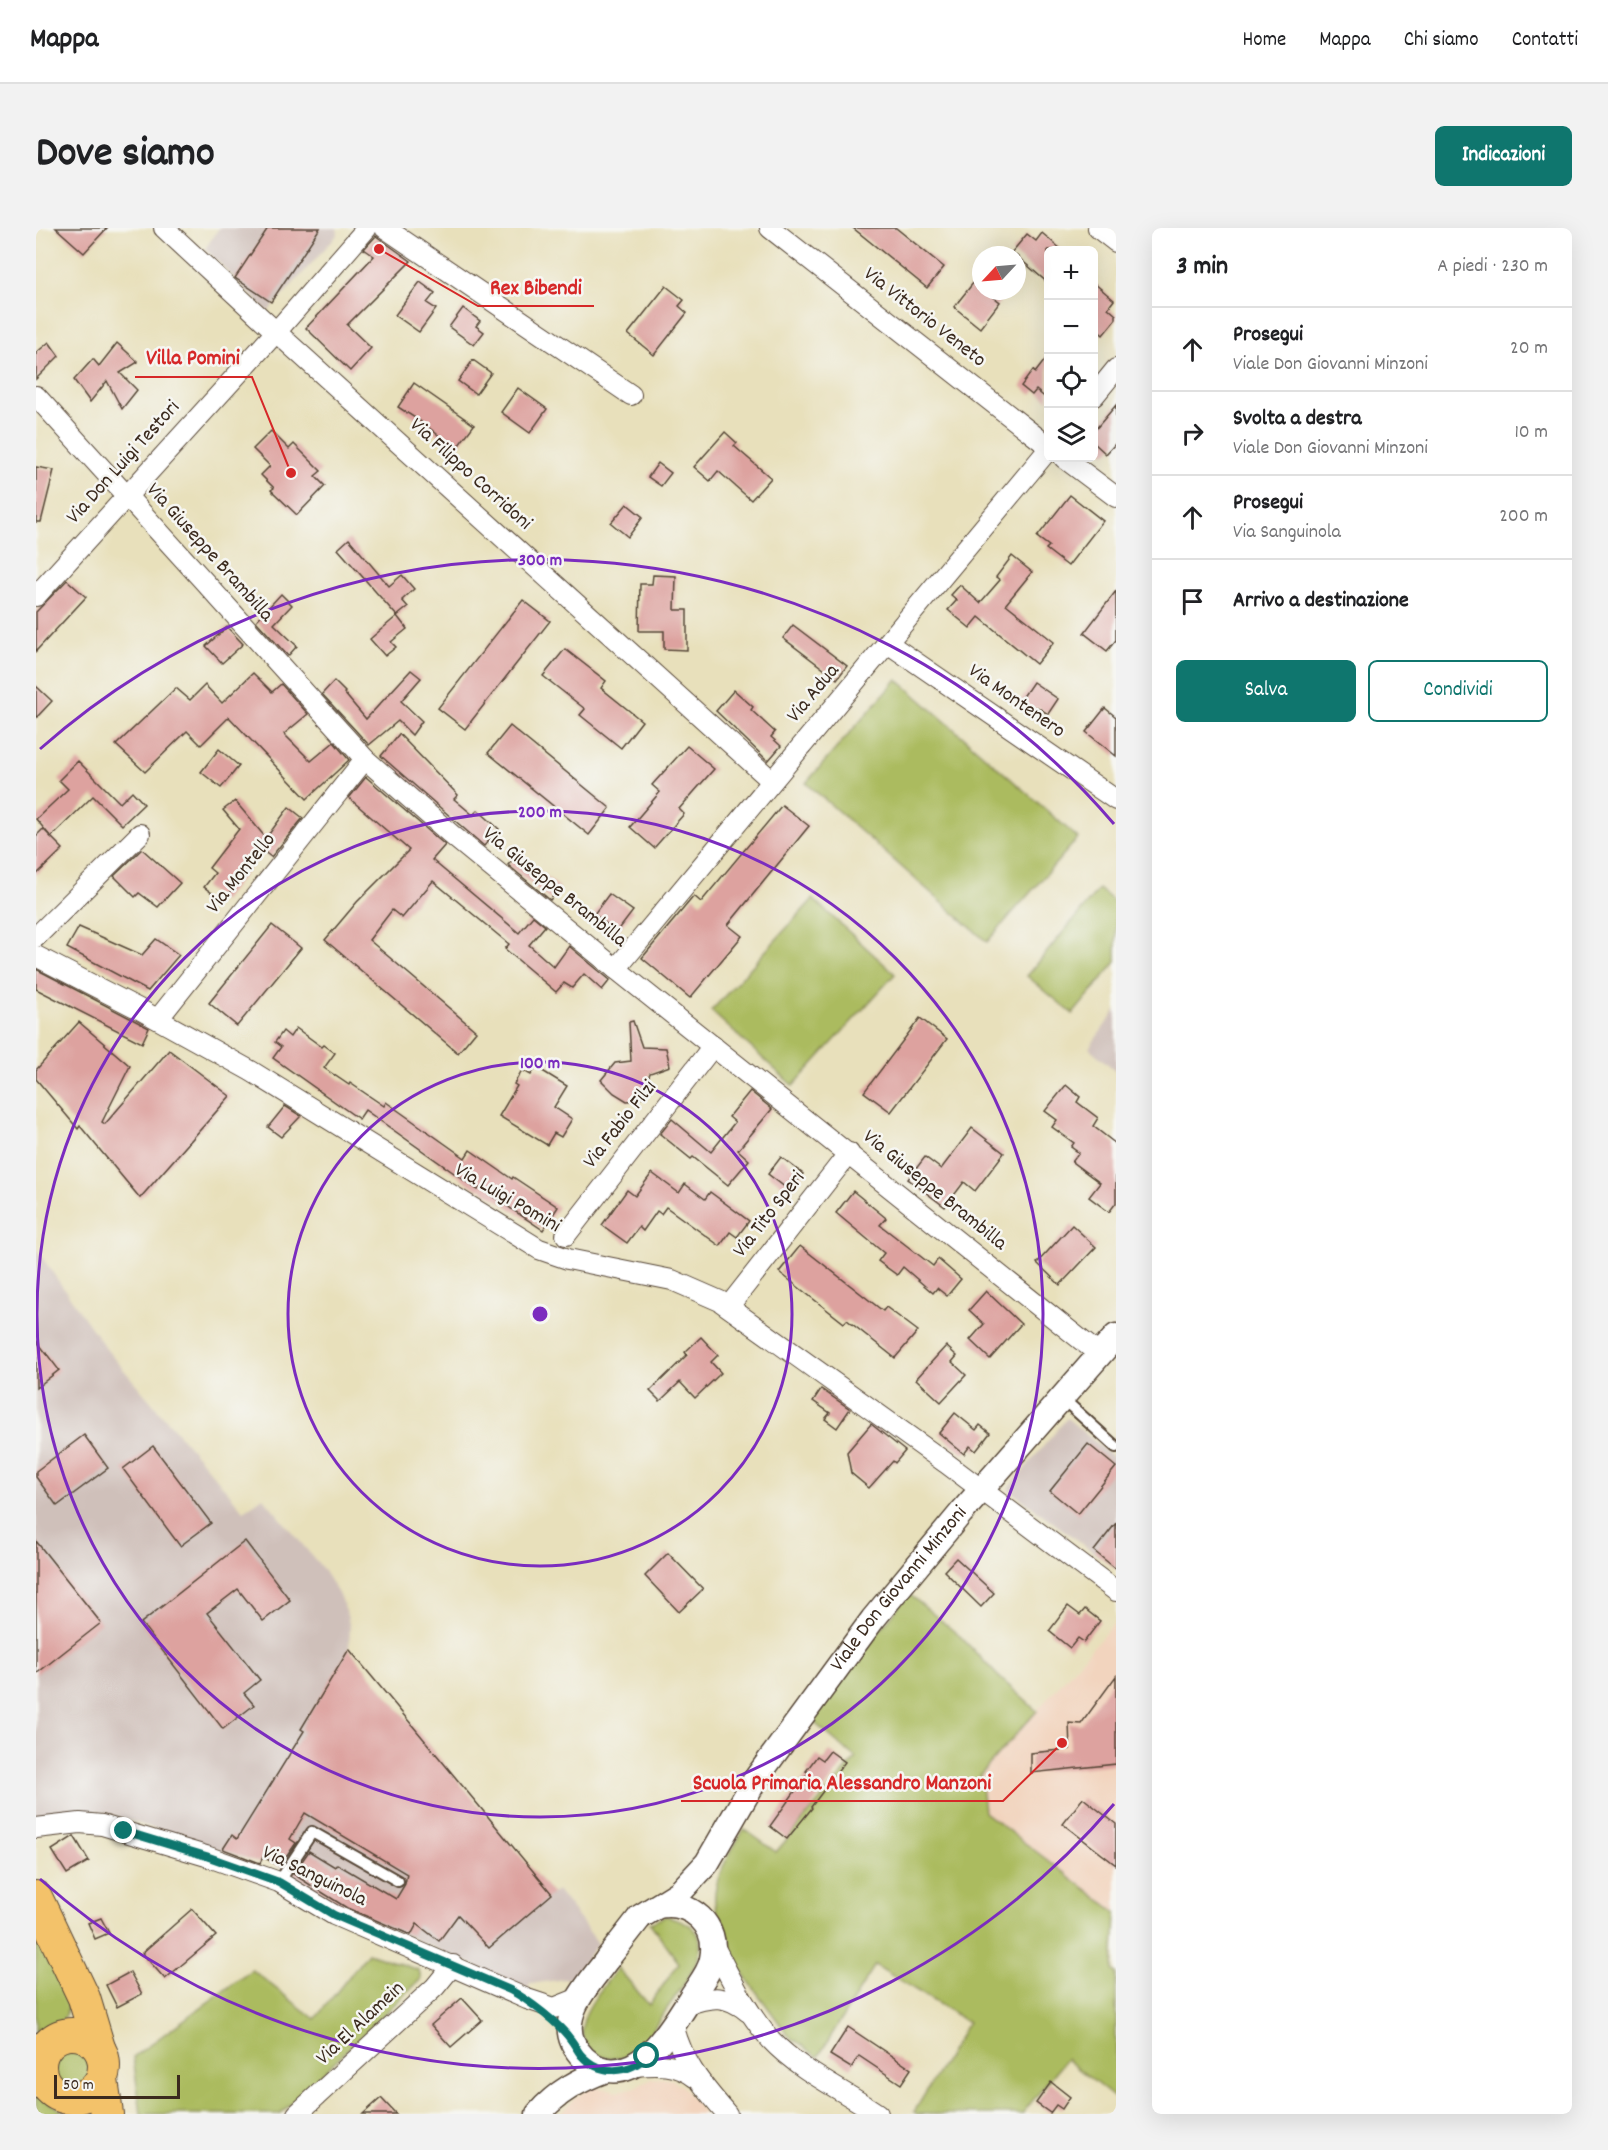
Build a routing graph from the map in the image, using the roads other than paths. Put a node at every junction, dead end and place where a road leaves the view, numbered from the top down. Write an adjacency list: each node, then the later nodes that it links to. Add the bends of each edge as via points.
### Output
1 (164, 228): 7 (street, Via Filippo Corridoni)
2 (367, 228): 7 (street, Via Don Luigi Testori)
3 (385, 228): 10 (street)
4 (770, 228): 12 (street, Via Vittorio Veneto)
5 (1098, 228): 6 (street)
6 (1116, 242)
7 (276, 332): 15 (street, Via Don Luigi Testori); 20 (street, Via Filippo Corridoni)
8 (1116, 369): 9 (street)
9 (1098, 391)
10 (631, 394)
11 (36, 396): 15 (street, Via Giuseppe Brambilla)
12 (1044, 445)
13 (1044, 453): 18 (street, Via Adua)
14 (1069, 462): 16 (street)
15 (125, 496): 17 (street, Via Don Luigi Testori); 19 (street, Via Giuseppe Brambilla)
16 (1116, 497)
17 (36, 596)
18 (889, 644): 20 (street, Via Adua); 21 (street, Via Montenero)
19 (365, 759): 25 (street, Via Giuseppe Brambilla); 26 (street, Via Montello)
20 (772, 781): 25 (street, Via Adua)
21 (1116, 800)
22 (140, 834): 23 (street)
23 (36, 937)
24 (36, 956): 26 (street, Via Luigi Pomini)
25 (616, 969): 27 (street, Via Giuseppe Brambilla)
26 (158, 1020): 30 (street, Via Luigi Pomini, via 251,1071 539,1249 568,1259 672,1280)
27 (713, 1046): 28 (street, Via Giuseppe Brambilla); 29 (street, Via Fabio Filzi)
28 (849, 1154): 30 (street, Via Tito Speri); 32 (street, Via Giuseppe Brambilla)
29 (566, 1235)
30 (729, 1306): 35 (street, Via Luigi Pomini)
31 (1116, 1336): 32 (street, Viale Don Giovanni Minzoni)
32 (1100, 1355): 33 (street, Viale Don Giovanni Minzoni)
33 (1062, 1398): 34 (lane); 35 (street, Viale Don Giovanni Minzoni)
34 (1116, 1447)
35 (982, 1490): 36 (street, Via Luigi Pomini); 38 (street, Viale Don Giovanni Minzoni, via 873,1619 784,1739 748,1791)
36 (1116, 1591)
37 (36, 1828): 40 (street, Via Sanguinola, via 80,1823 102,1826)
38 (707, 1863): 42 (street, Viale Don Giovanni Minzoni, via 680,1892); 43 (street, Viale Don Giovanni Minzoni)
39 (398, 1881): 40 (lane, via 312,1832)
40 (279, 1882): 45 (street, Via Sanguinola, via 334,1915)
41 (36, 1897): 46 (main road)
42 (649, 1911): 43 (street, via 682,1906); 47 (street, Viale Don Giovanni Minzoni, bridge)
43 (704, 1920): 44 (street, Viale Don Giovanni Minzoni)
44 (713, 1944): 49 (street, via 712,1962); 50 (street)
45 (453, 1965): 48 (street, Via Sanguinola); 61 (street, Via El Alamein, via 435,1988)
46 (74, 1977): 51 (main road, via 75,2009); 53 (main road, via 90,2013)
47 (579, 1998): 48 (street, Via Sanguinola, via 554,2008); 52 (street, Viale Don Giovanni Minzoni, via 571,2021)
48 (527, 1999): 52 (street, Via Sanguinola)
49 (679, 2014): 50 (street, via 705,1999 720,1998 736,2003); 54 (street, via 651,2052); 57 (street, via 680,2049)
50 (750, 2014): 63 (street, via 790,2057)
51 (49, 2041): 53 (main road, via 82,2036); 58 (main road, via 40,2068 43,2081)
52 (572, 2042): 55 (street, via 586,2060); 59 (street, Viale Don Giovanni Minzoni, via 564,2071)
53 (99, 2048): 56 (main road, via 105,2065)
54 (635, 2066): 55 (street, Viale Don Giovanni Minzoni); 57 (street, via 674,2066)
55 (606, 2070): 59 (street, Viale Don Giovanni Minzoni, via 578,2082)
56 (102, 2080): 58 (main road, via 80,2096); 60 (main road)
57 (698, 2080): 62 (street)
58 (56, 2096)
59 (543, 2108)
60 (107, 2114)
61 (297, 2114)
62 (727, 2114)
63 (878, 2114)

